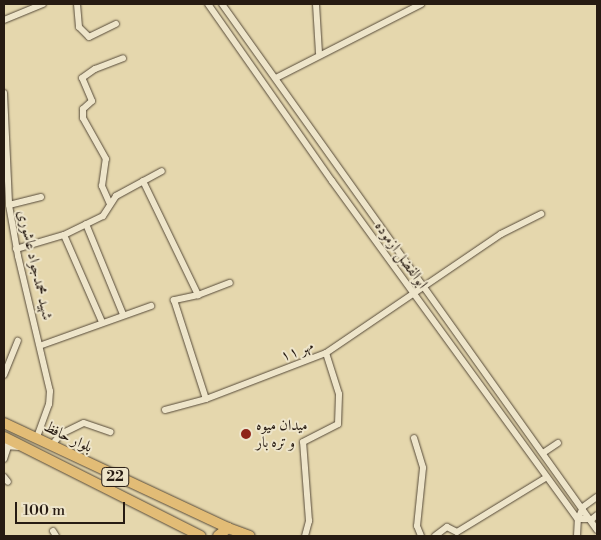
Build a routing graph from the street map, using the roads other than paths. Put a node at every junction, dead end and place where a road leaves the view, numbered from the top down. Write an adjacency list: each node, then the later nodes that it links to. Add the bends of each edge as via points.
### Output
1 (43, 4): 7 (street)
2 (77, 4): 8 (street, via 79,27 89,37)
3 (208, 4): 25 (street, ابوالفضل ازموده)
4 (222, 4): 11 (street, ابوالفضل ازموده)
5 (316, 4): 9 (street)
6 (421, 4): 9 (street)
7 (4, 20)
8 (116, 24)
9 (319, 53): 11 (street)
10 (123, 58): 17 (street, via 82,78 92,101 83,109 83,118 106,159 102,186)
11 (276, 78): 24 (street, ابوالفضل ازموده)
12 (4, 93): 13 (street, شهید محمدجواد عاشوری)
13 (5, 152): 18 (street, شهید محمدجواد عاشوری)
14 (162, 171): 15 (street)
15 (143, 181): 17 (street, via 116,196); 26 (street)
16 (41, 197): 18 (street)
17 (110, 204): 20 (street, via 103,216)
18 (9, 205): 22 (street, شهید محمدجواد عاشوری)
19 (540, 214): 24 (street, مهر ۱۱, via 501,234)
20 (86, 224): 21 (street); 28 (street)
21 (64, 235): 22 (street); 29 (street)
22 (16, 249): 31 (street, شهید محمدجواد عاشوری)
23 (230, 284): 26 (street)
24 (424, 288): 25 (street, مهر ۱۱); 45 (street, ابوالفضل ازموده)
25 (415, 294): 32 (street, مهر ۱۱); 47 (street, ابوالفضل ازموده)
26 (198, 295): 34 (street, via 174,300)
27 (151, 306): 28 (street)
28 (123, 314): 29 (street)
29 (102, 322): 31 (street)
30 (18, 341): 33 (street)
31 (42, 345): 40 (street, شهید محمدجواد عاشوری, via 50,391 49,404)
32 (326, 353): 34 (street, مهر ۱۱); 57 (street, via 339,394 338,424 303,442 309,521)
33 (4, 375)
34 (206, 399): 35 (street, مهر ۱۱)
35 (165, 410)
36 (4, 423): 40 (main road, بلوار حافظ / 22)
37 (110, 432): 42 (street, via 84,423 61,434)
38 (4, 437): 44 (main road, بلوار حافظ / 22)
39 (414, 438): 58 (street, via 423,468 417,526)
40 (36, 439): 42 (main road, بلوار حافظ / 22)
41 (558, 443): 45 (street)
42 (51, 446): 52 (main road, بلوار حافظ / 22)
43 (6, 447): 44 (street); 46 (street)
44 (26, 448): 54 (main road, بلوار حافظ / 22)
45 (543, 453): 49 (street, ابوالفضل ازموده)
46 (4, 459)
47 (547, 477): 51 (street, ابوالفضل ازموده); 59 (street, via 456,532 447,527)
48 (597, 497): 49 (street)
49 (583, 507): 50 (street, ابوالفضل ازموده); 51 (street)
50 (594, 517): 51 (street); 53 (street, ابوالفضل ازموده)
51 (578, 520): 60 (street)
52 (228, 528): 55 (main road); 56 (main road, 22)
53 (597, 530)
54 (201, 536)
55 (218, 536)
56 (250, 536)
57 (304, 536)
58 (421, 536)
59 (435, 536)
60 (577, 536)

